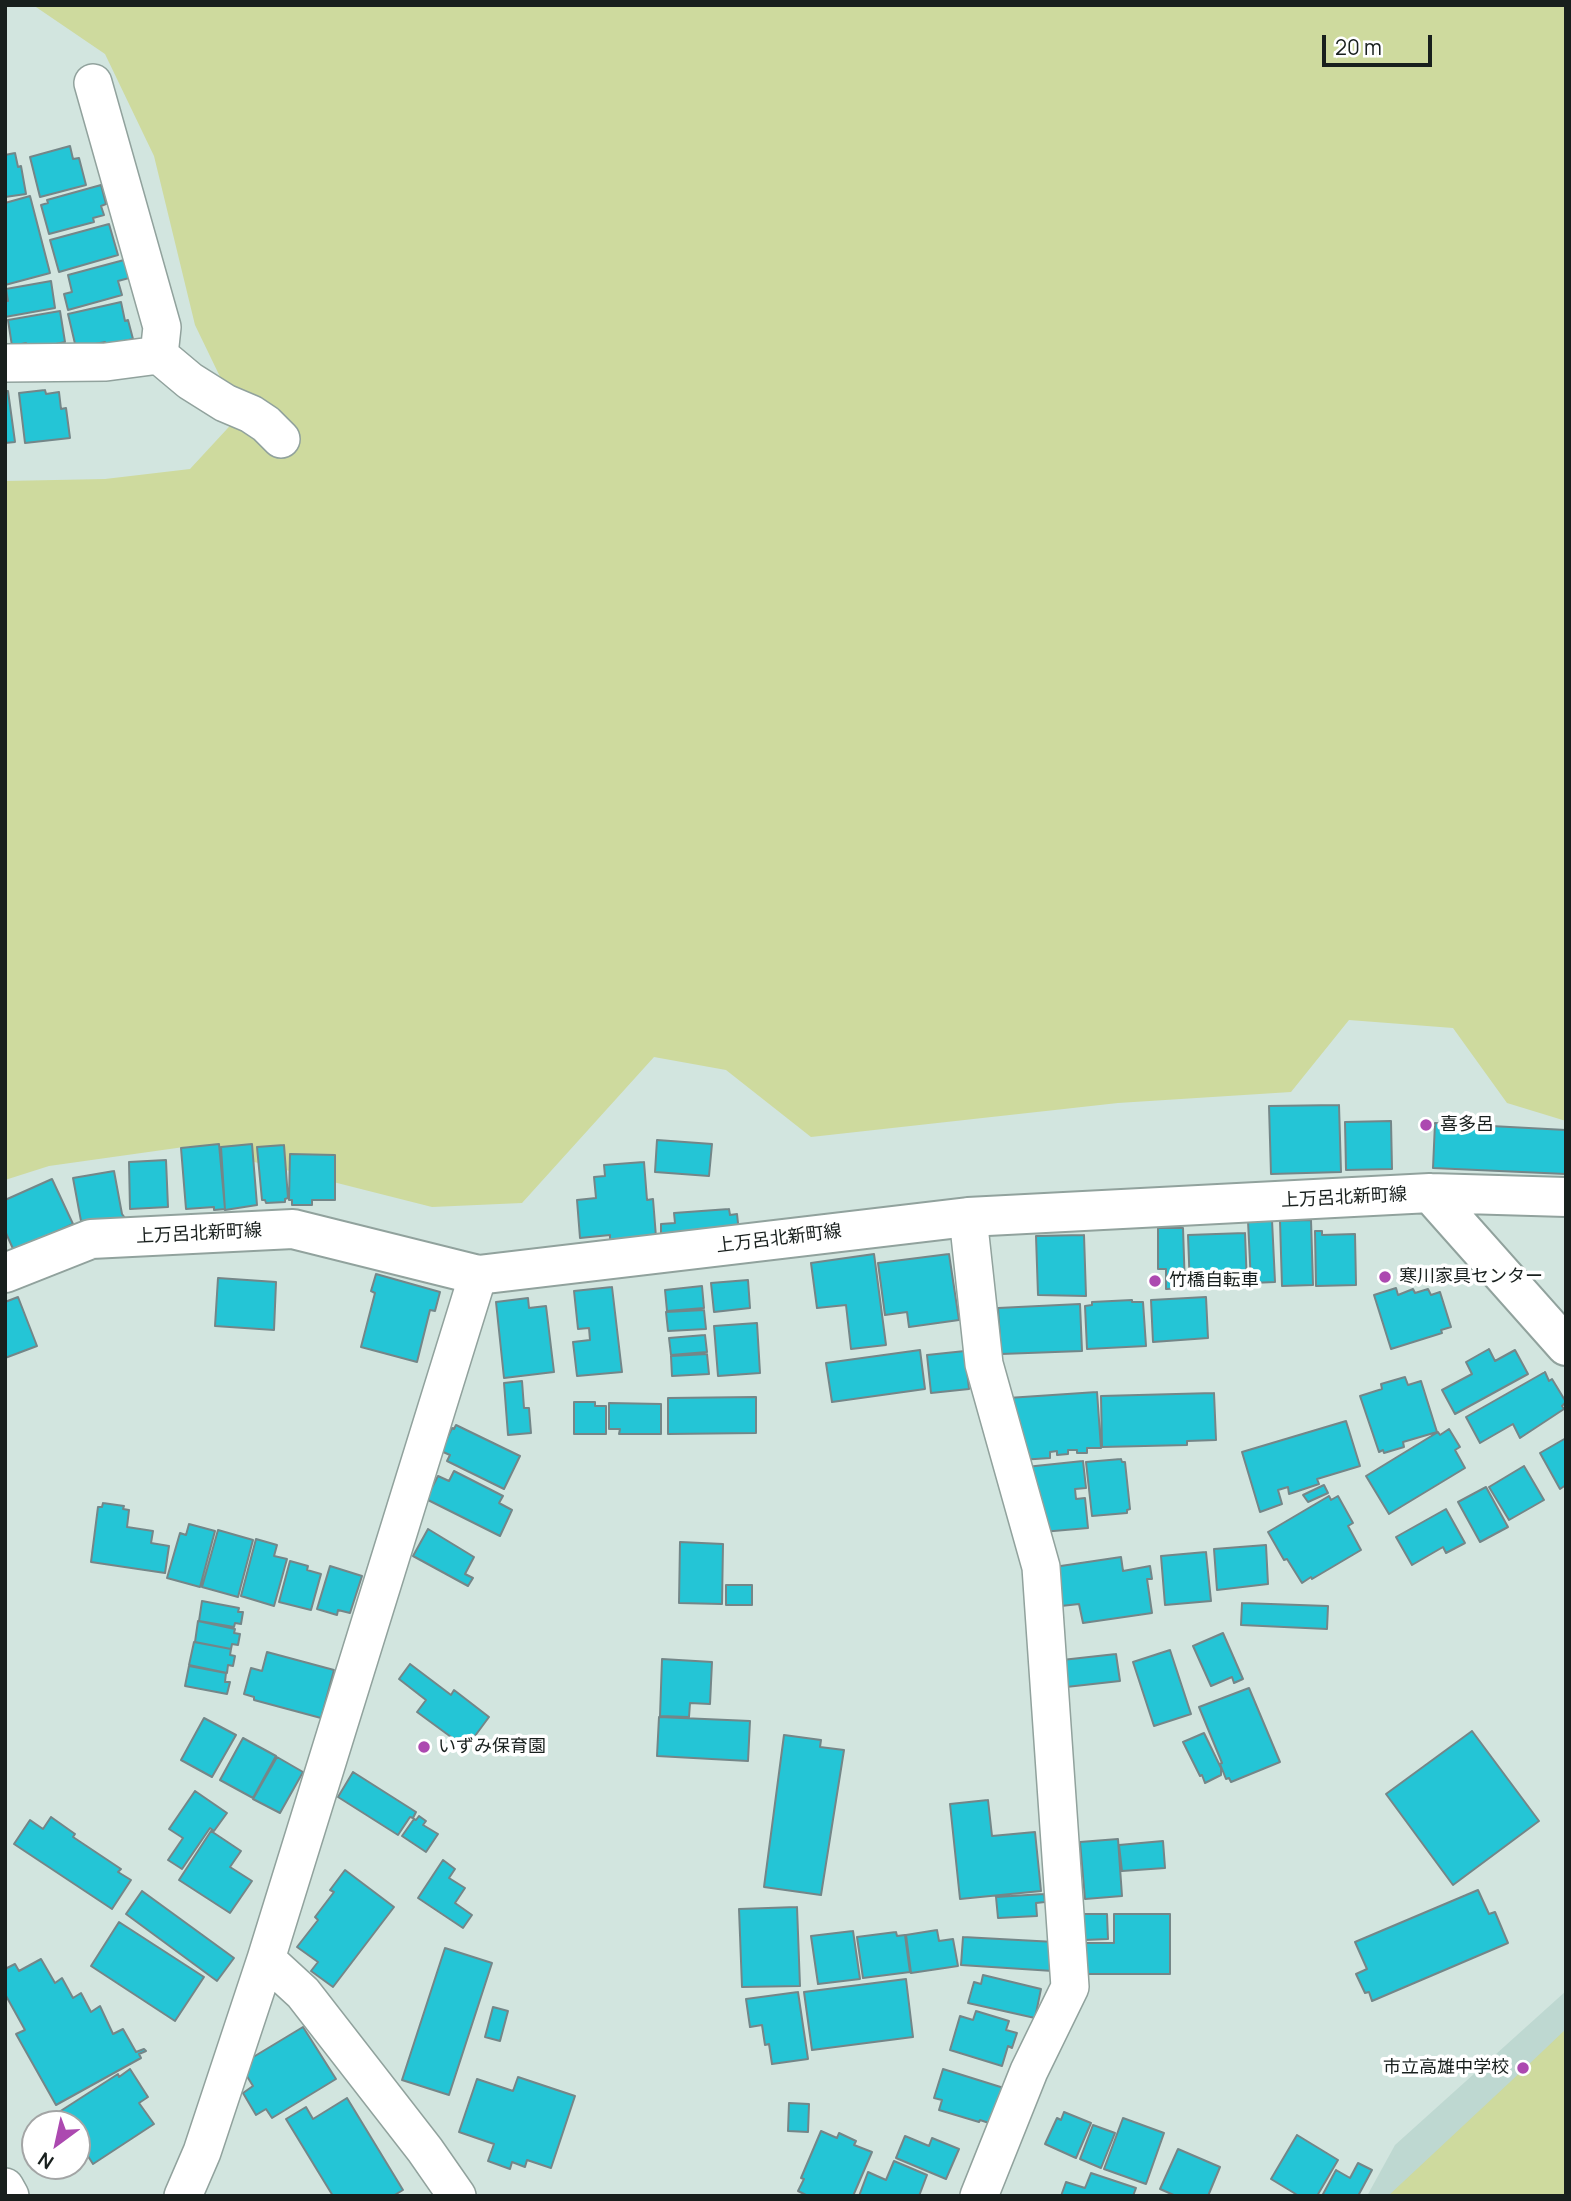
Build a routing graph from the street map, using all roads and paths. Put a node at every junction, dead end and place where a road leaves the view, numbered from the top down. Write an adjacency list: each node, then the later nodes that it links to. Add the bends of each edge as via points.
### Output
1 (93, 83): 2 (street, via 162,327)
2 (159, 355): 3 (street, via 106,362); 4 (street, via 190,382 251,414)
3 (5, 363)
4 (281, 439)
5 (1430, 1193): 6 (main road, 上万呂北新町線); 7 (main road, 上万呂北新町線); 10 (main road)
6 (1566, 1197)
7 (968, 1217): 9 (main road, 上万呂北新町線); 16 (street, via 985,1364 1041,1567 1070,1987)
8 (5, 1273): 9 (main road, 上万呂北新町線, via 91,1239 293,1229)
9 (478, 1275): 11 (street)
10 (1566, 1346)
11 (266, 1959): 14 (street); 15 (street, via 303,1993)
12 (5, 2187): 13 (street)
13 (10, 2196)
14 (183, 2196)
15 (457, 2196)
16 (979, 2196)

